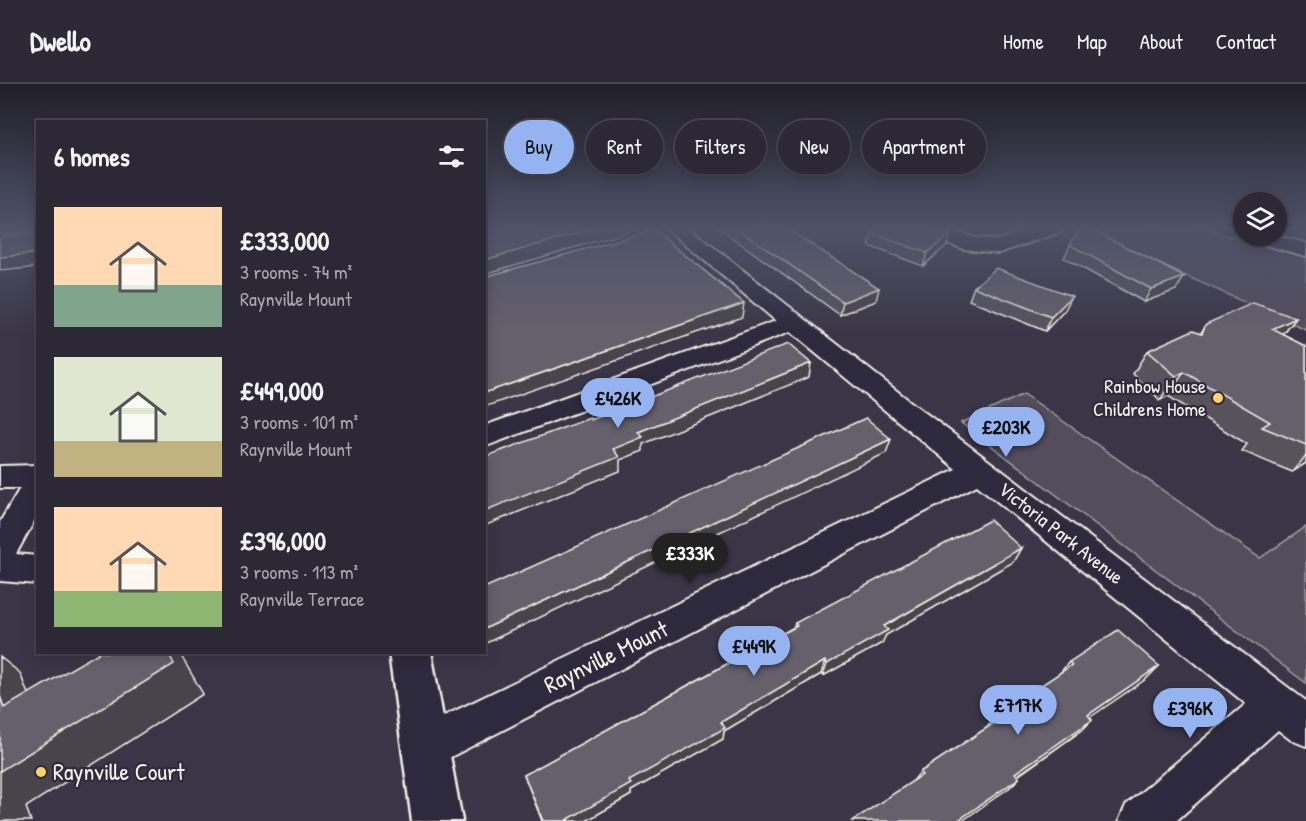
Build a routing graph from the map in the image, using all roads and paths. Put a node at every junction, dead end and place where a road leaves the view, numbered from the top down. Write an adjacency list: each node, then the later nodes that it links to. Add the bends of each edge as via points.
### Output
1 (712, 262): 2 (street, Victoria Park Avenue)
2 (795, 322): 3 (street); 4 (street, Victoria Park Avenue)
3 (486, 436)
4 (981, 470): 12 (street, Victoria Park Avenue); 13 (street, Raynville Mount)
5 (36, 476): 6 (street)
6 (0, 477)
7 (36, 488): 8 (street)
8 (0, 552)
9 (0, 567): 10 (street)
10 (36, 570)
11 (410, 654): 13 (street)
12 (1292, 715): 15 (street)
13 (424, 748): 14 (street)
14 (437, 821)
15 (1142, 821)

